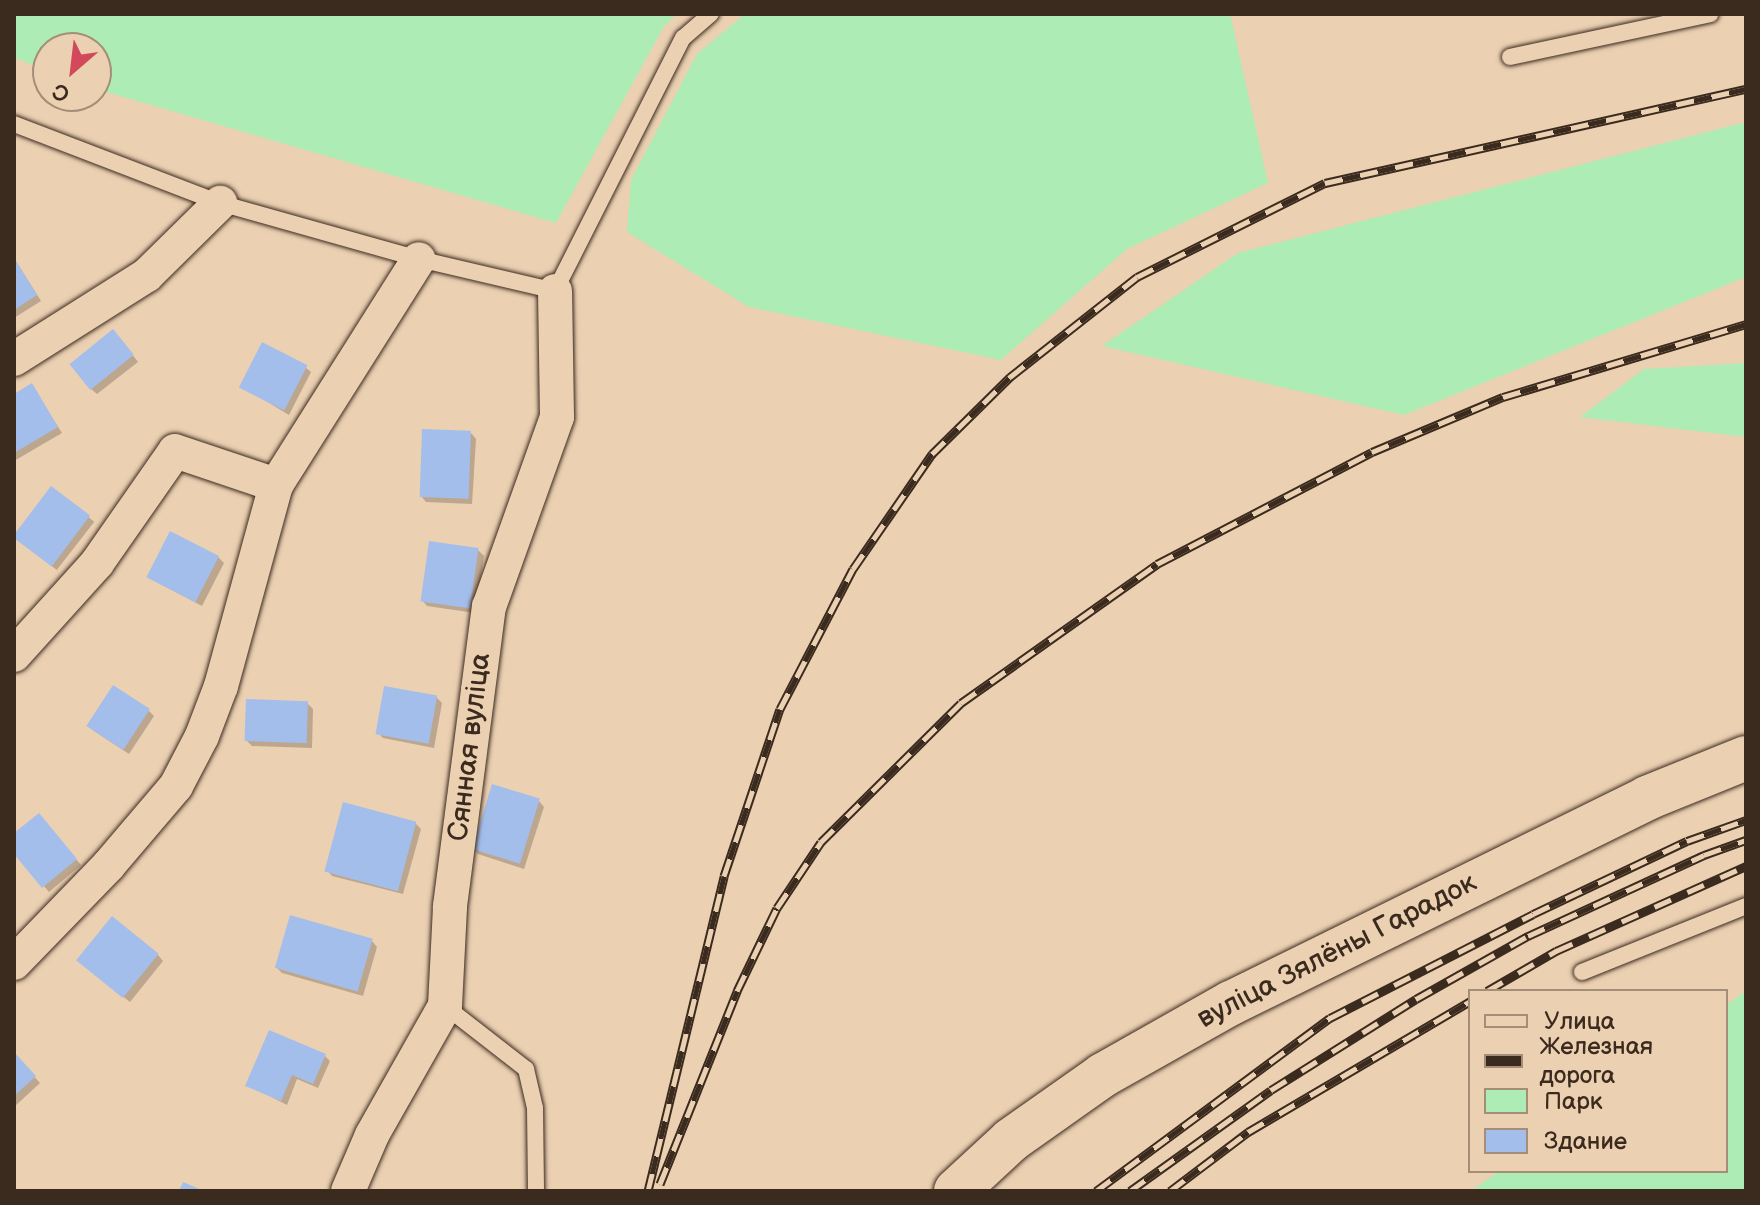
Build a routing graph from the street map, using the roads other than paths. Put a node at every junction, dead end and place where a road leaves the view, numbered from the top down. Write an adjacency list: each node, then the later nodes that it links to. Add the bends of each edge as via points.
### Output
1 (711, 14): 7 (lane, via 683,38)
2 (1710, 14): 3 (lane)
3 (1510, 57)
4 (14, 124): 5 (lane)
5 (220, 203): 6 (lane); 8 (street, via 147,275)
6 (419, 259): 7 (lane); 9 (street)
7 (555, 291): 15 (street, Сянная вуліца, via 557,417 489,607 450,906)
8 (14, 359)
9 (276, 485): 10 (street, via 175,451 97,563); 13 (street, via 221,686 176,786)
10 (14, 655)
11 (1746, 758): 18 (street, вуліца Зялёны Гарадок, via 1647,798 1231,1003 1103,1075 1011,1140)
12 (1746, 906): 14 (lane)
13 (14, 963)
14 (1582, 972)
15 (445, 1006): 16 (street, Сянная вуліца, via 372,1135); 17 (lane, via 526,1069 535,1108)
16 (348, 1191)
17 (536, 1191)
18 (956, 1191)

